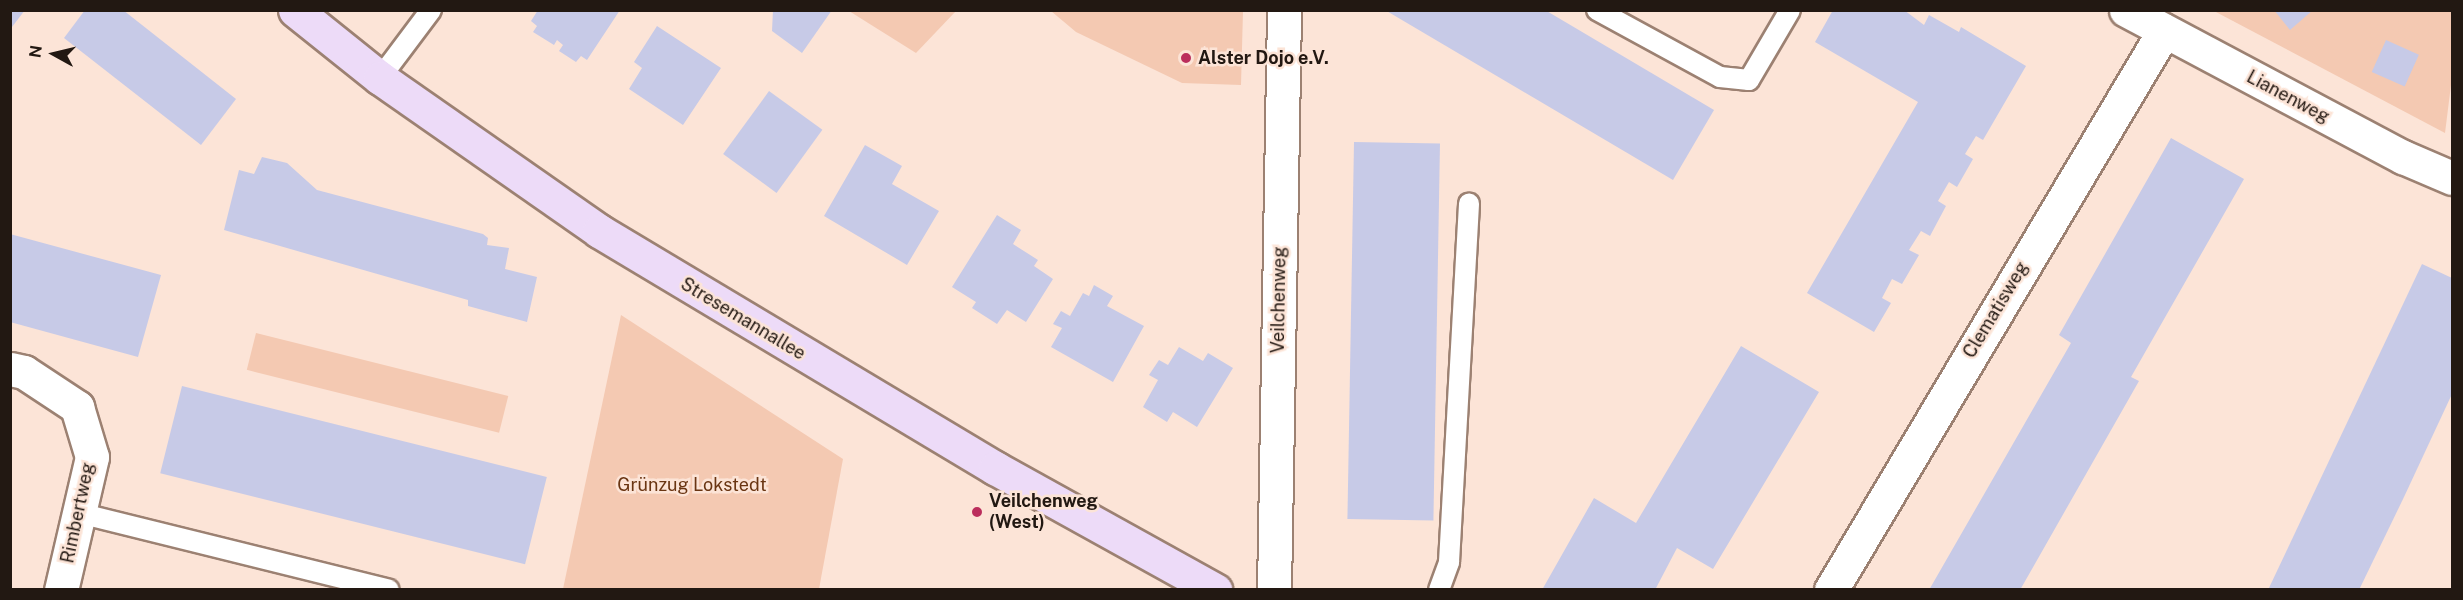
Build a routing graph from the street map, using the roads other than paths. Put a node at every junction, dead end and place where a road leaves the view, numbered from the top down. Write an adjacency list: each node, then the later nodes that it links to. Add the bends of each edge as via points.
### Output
1 (295, 10): 8 (street, Stresemannallee)
2 (431, 10): 8 (lane)
3 (1284, 10): 16 (street, Veilchenweg)
4 (1597, 10): 5 (lane, via 1720,77 1749,80)
5 (1790, 10)
6 (2126, 10): 7 (street, Lianenweg)
7 (2164, 31): 9 (street, Lianenweg, via 2403,158); 18 (street, Clematisweg)
8 (380, 78): 15 (street, Stresemannallee, via 599,231 741,319 995,468)
9 (2452, 178)
10 (1469, 204): 17 (lane, via 1449,562)
11 (10, 369): 12 (street, Rimbertweg, via 24,372 76,407 92,457)
12 (79, 513): 13 (street, Rimbertweg); 14 (lane)
13 (61, 590)
14 (389, 590)
15 (1215, 590)
16 (1274, 590)
17 (1439, 590)
18 (1831, 590)

